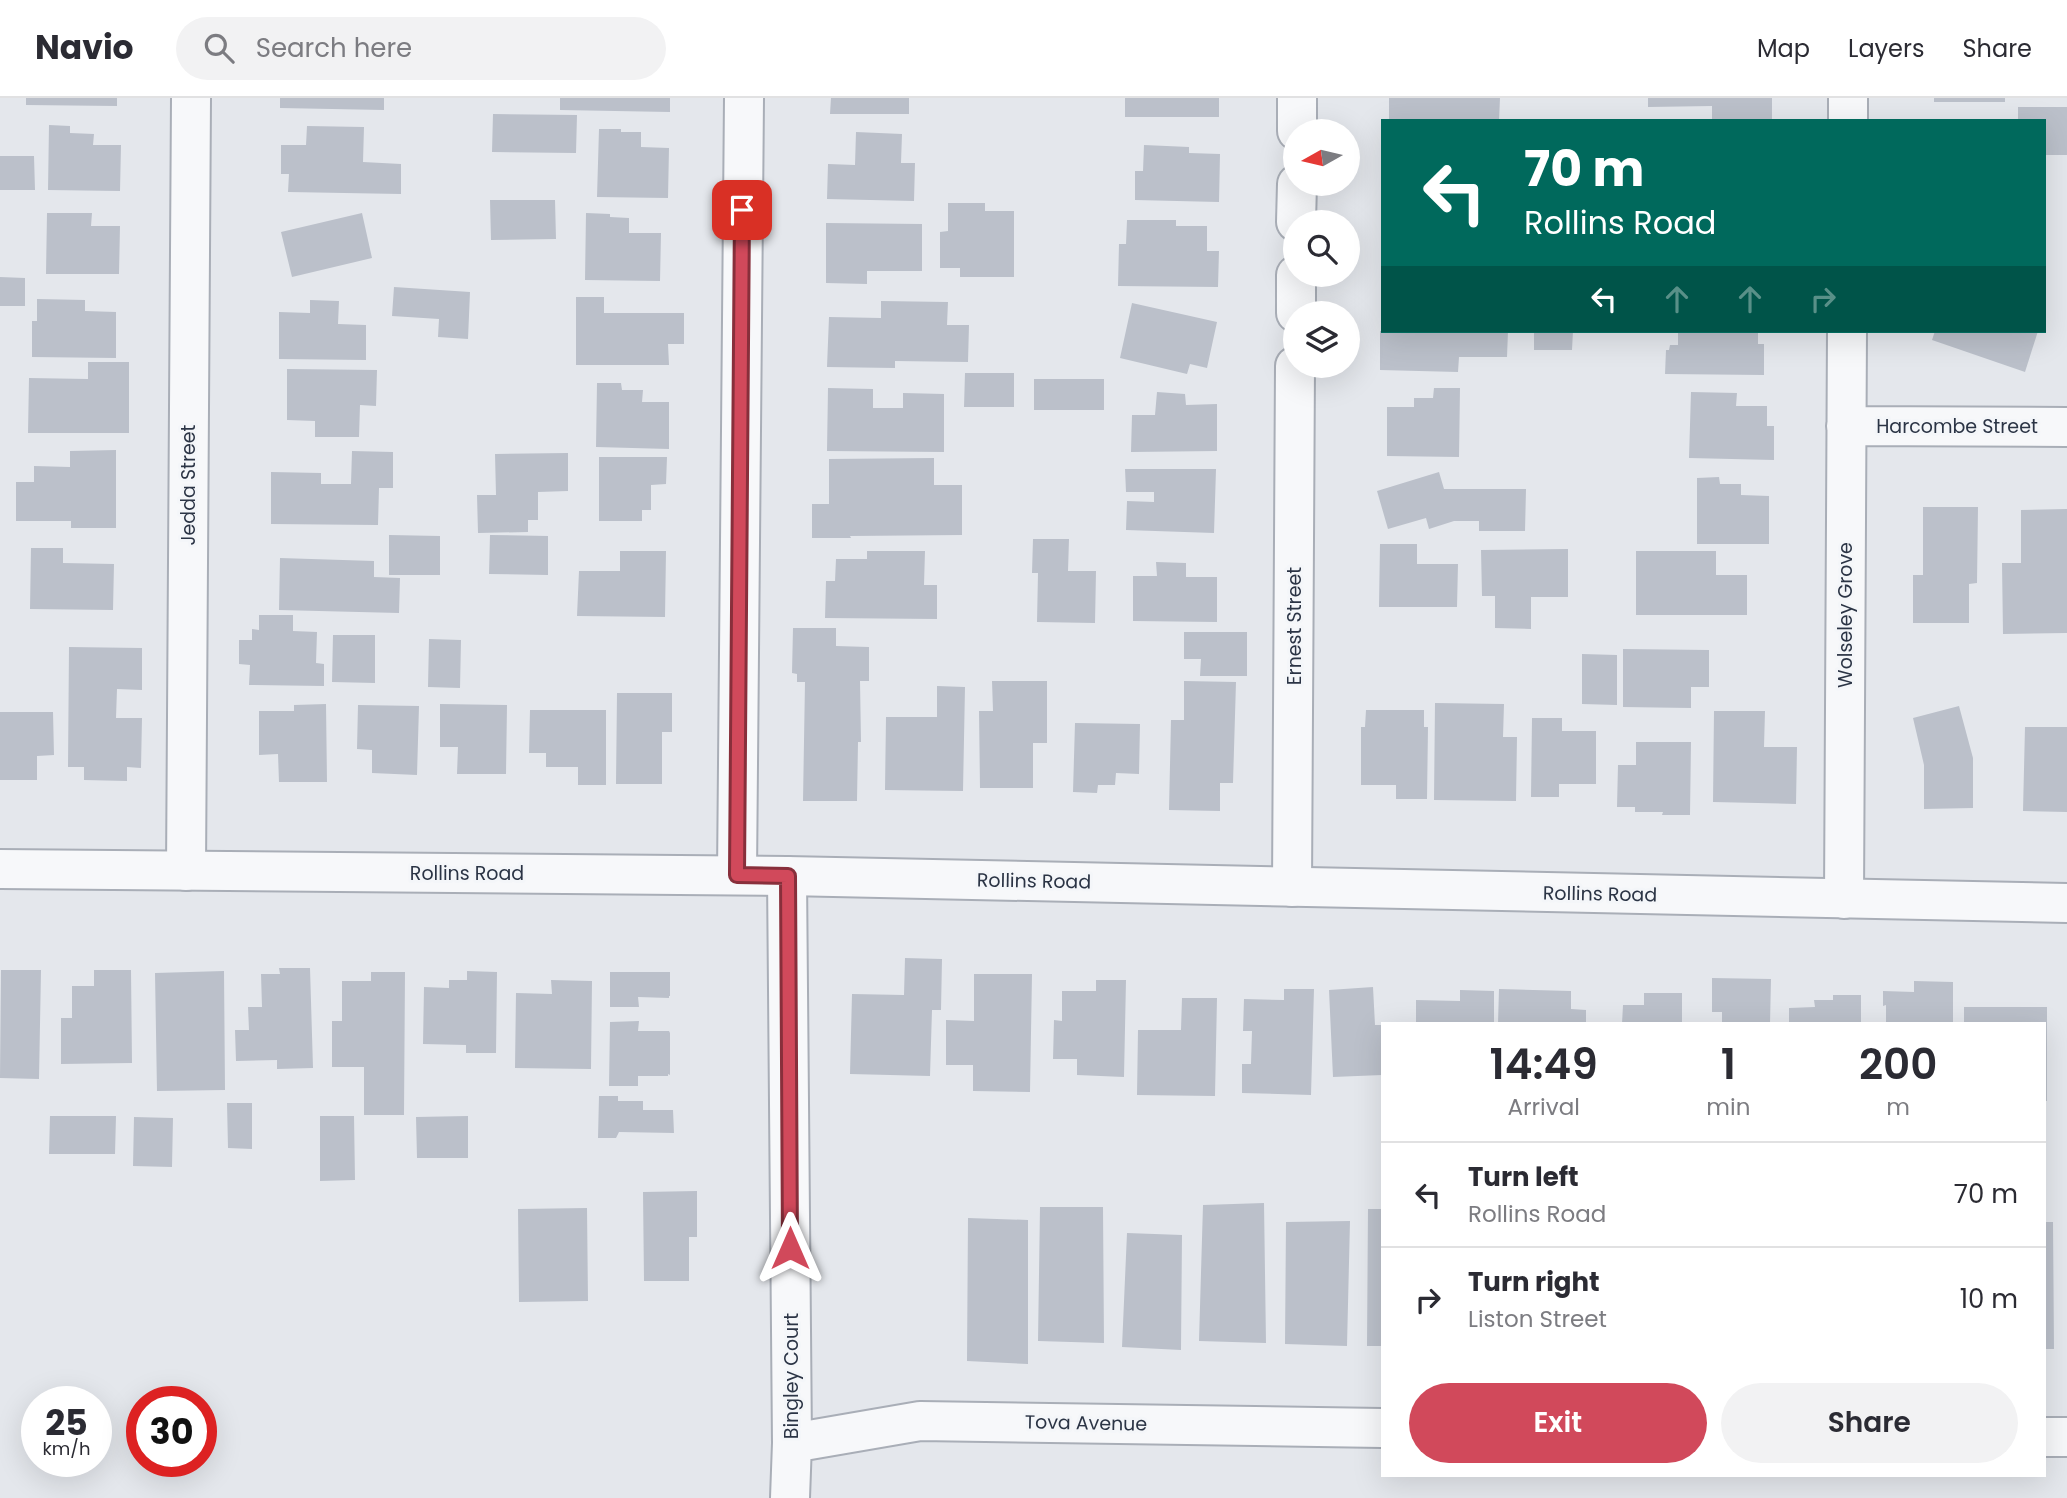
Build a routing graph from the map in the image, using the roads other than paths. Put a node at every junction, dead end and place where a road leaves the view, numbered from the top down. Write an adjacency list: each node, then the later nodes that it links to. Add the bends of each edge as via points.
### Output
1 (191, 98): 12 (street, Jedda Street)
2 (744, 98): 13 (street)
3 (1297, 98): 5 (street)
4 (1848, 98): 6 (street)
5 (1297, 119)
6 (1848, 119)
7 (1847, 333): 9 (street, Wolseley Grove)
8 (1295, 378): 15 (street, Ernest Street)
9 (1846, 426): 10 (street, Harcombe Street); 16 (street, Wolseley Grove)
10 (2067, 427)
11 (0, 869): 12 (street, Rollins Road)
12 (186, 871): 13 (street, Rollins Road)
13 (737, 875): 14 (street, Rollins Road)
14 (788, 876): 15 (street, Rollins Road); 21 (street, Bingley Court)
15 (1292, 887): 16 (street, Rollins Road)
16 (1844, 899): 17 (street, Rollins Road)
17 (2067, 903)
18 (1381, 1427): 21 (street, Tova Avenue, via 920,1421)
19 (2046, 1437): 20 (street)
20 (2067, 1437)
21 (792, 1443): 22 (street, Bingley Court)
22 (790, 1498)

